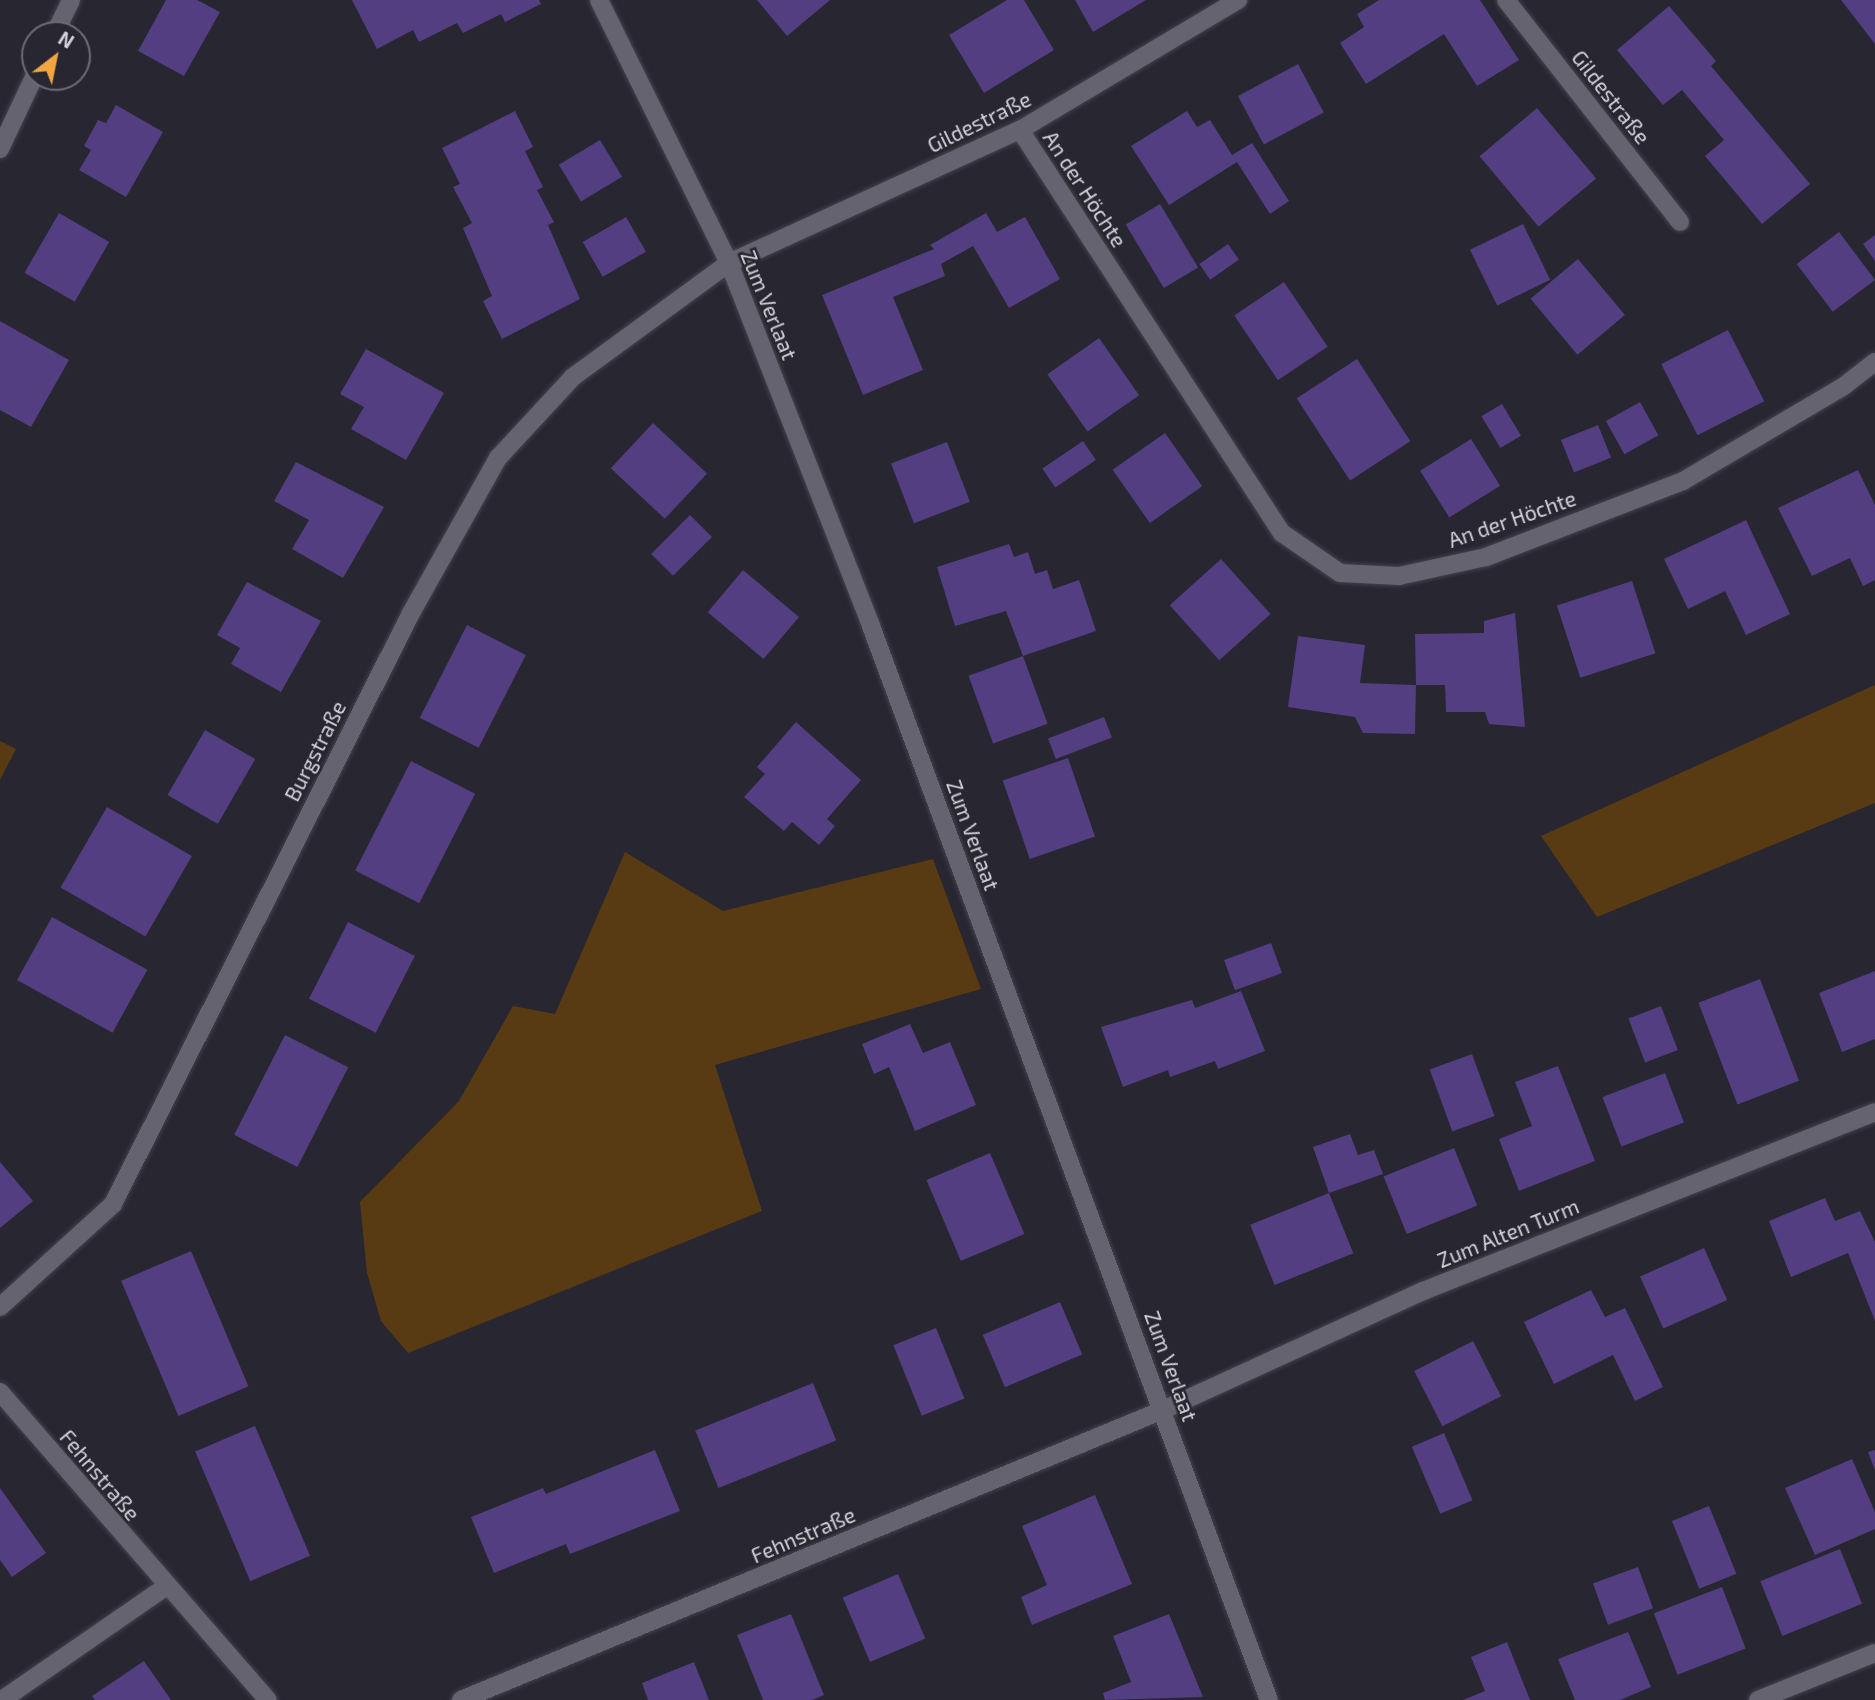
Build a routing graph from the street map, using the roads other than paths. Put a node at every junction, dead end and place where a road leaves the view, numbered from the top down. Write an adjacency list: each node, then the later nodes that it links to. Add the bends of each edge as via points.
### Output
1 (71, 0): 5 (street)
2 (599, 0): 10 (street, Zum Verlaat)
3 (1238, 0): 7 (street, Gildestraße)
4 (1506, 0): 9 (street, Gildestraße)
5 (61, 21)
6 (27, 91): 8 (street)
7 (1020, 130): 10 (street, Gildestraße); 11 (street, An der Höchte, via 1282,533 1340,573 1399,576 1486,557 1683,481 1844,386)
8 (0, 149)
9 (1680, 222)
10 (729, 263): 13 (street, Burgstraße, via 573,377 498,458 411,613 113,1204); 15 (street, Zum Verlaat, via 871,626)
11 (1875, 362)
12 (1875, 1112): 15 (street, Zum Alten Turm, via 1423,1291)
13 (0, 1307)
14 (0, 1392): 16 (street, Fehnstraße)
15 (1163, 1409): 20 (street, Fehnstraße); 21 (street, Zum Verlaat)
16 (165, 1587): 18 (street); 19 (street, Fehnstraße)
17 (1875, 1653): 22 (street)
18 (2, 1700)
19 (268, 1700)
20 (461, 1700)
21 (1269, 1700)
22 (1758, 1700)

